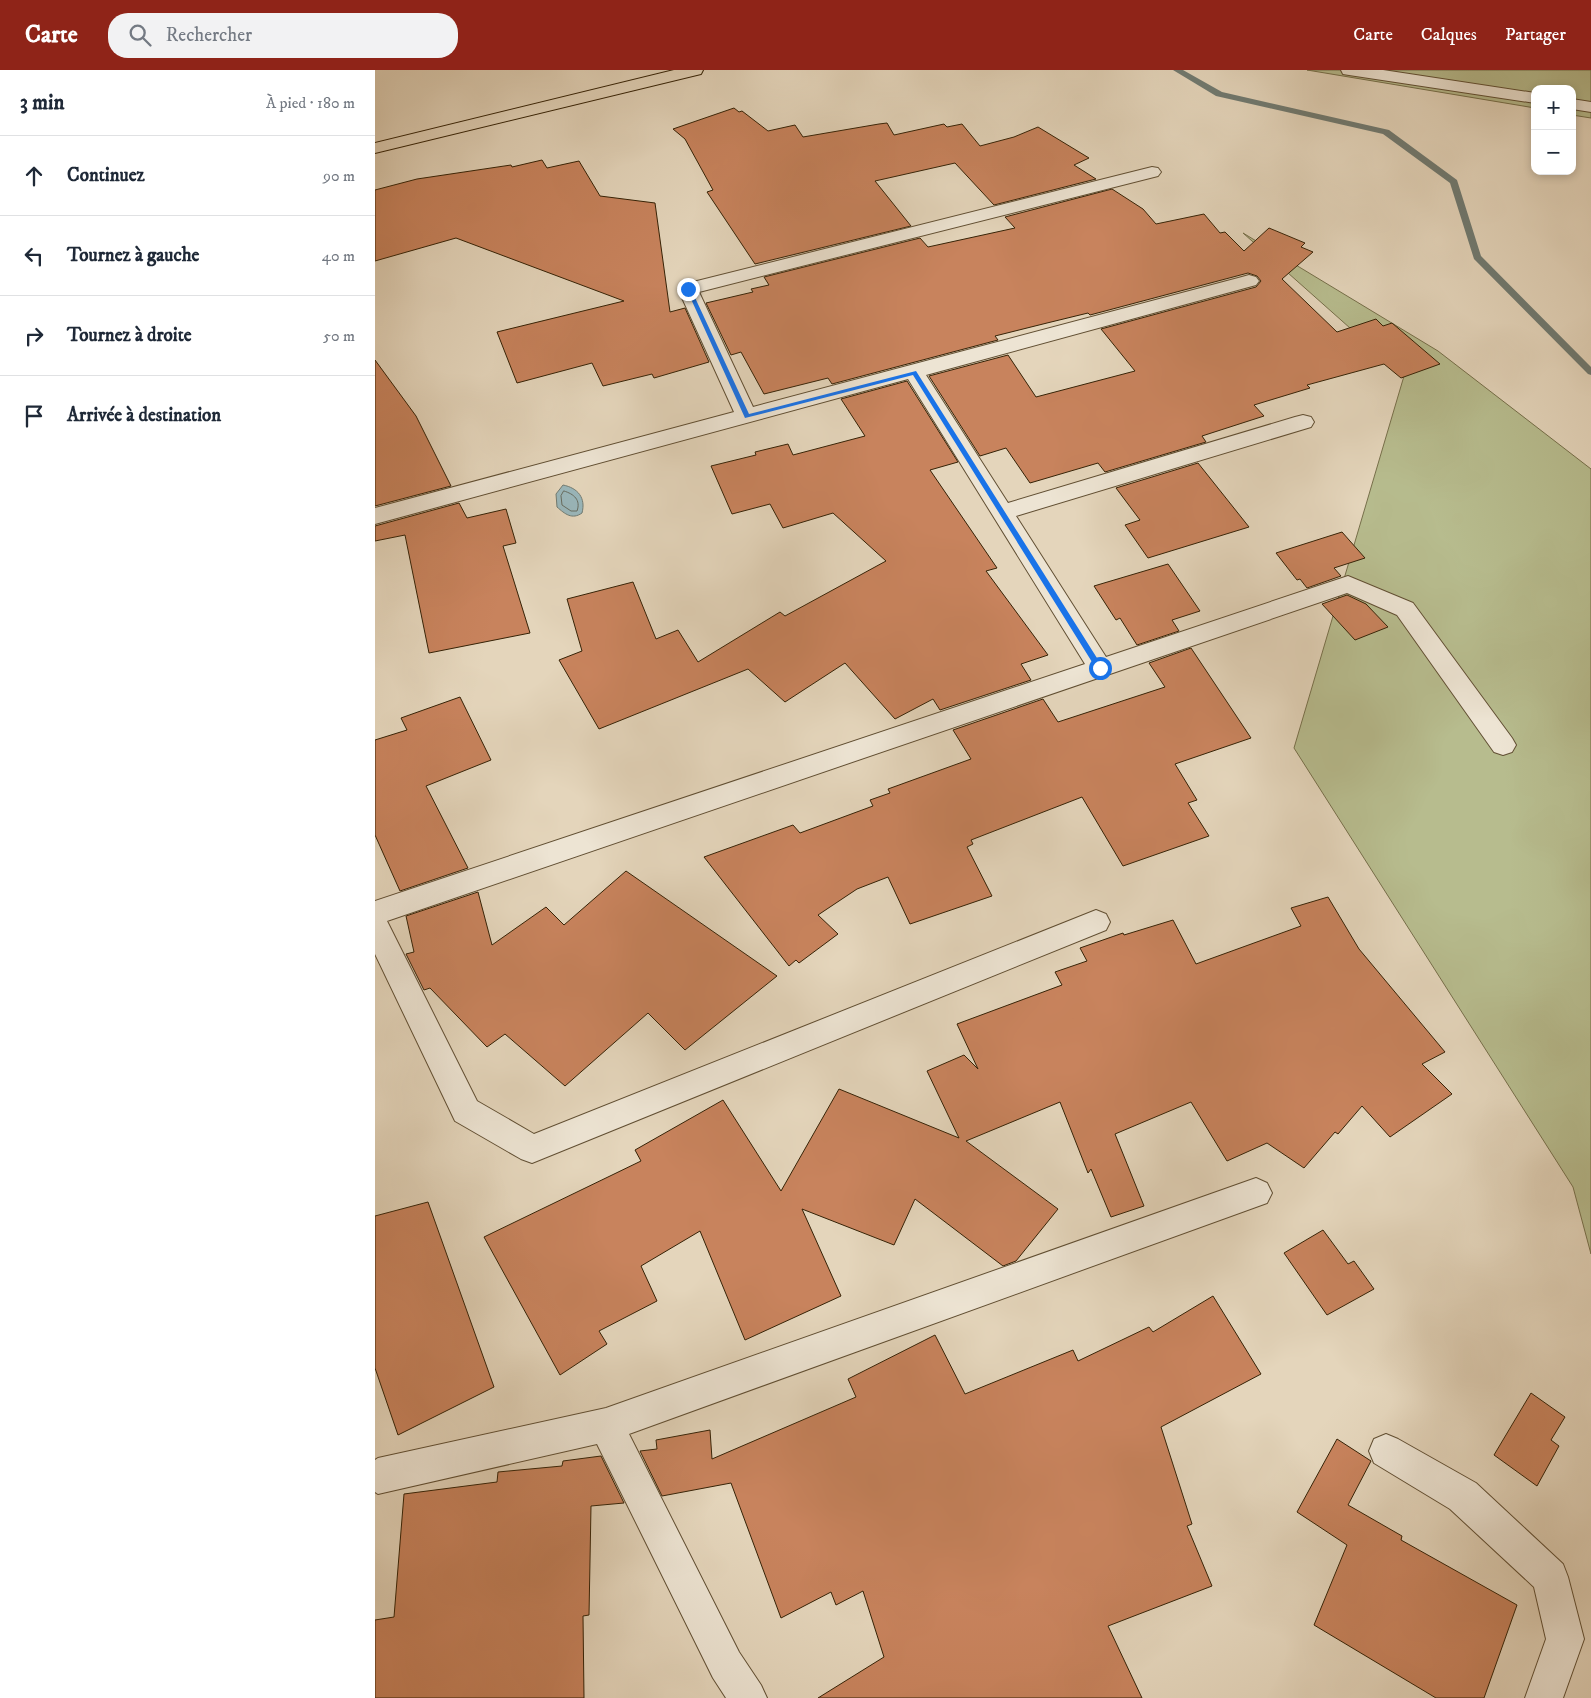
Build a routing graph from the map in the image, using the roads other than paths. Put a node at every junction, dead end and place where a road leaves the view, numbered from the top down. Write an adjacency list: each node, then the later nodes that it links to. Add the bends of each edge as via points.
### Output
1 (695, 70): 6 (main road)
2 (1349, 70): 3 (street)
3 (1531, 97)
4 (1576, 105): 5 (street)
5 (1591, 107)
6 (375, 148)
7 (1152, 172): 10 (street, via 688,289)
8 (1249, 281): 9 (street)
9 (914, 372): 10 (street); 12 (street)
10 (747, 417): 13 (street)
11 (1303, 422): 12 (street)
12 (1002, 513): 14 (street)
13 (375, 516)
14 (1100, 668): 15 (street, via 1348,584 1405,609); 16 (street)
15 (1503, 745)
16 (375, 913)
17 (1096, 922): 18 (street, via 532,1149 466,1111)
18 (375, 925)
19 (1257, 1192): 20 (street)
20 (606, 1425): 22 (street); 23 (street, via 726,1665)
21 (1386, 1452): 24 (street, via 1463,1496 1550,1577 1565,1639)
22 (378, 1476)
23 (748, 1698)
24 (1544, 1698)

